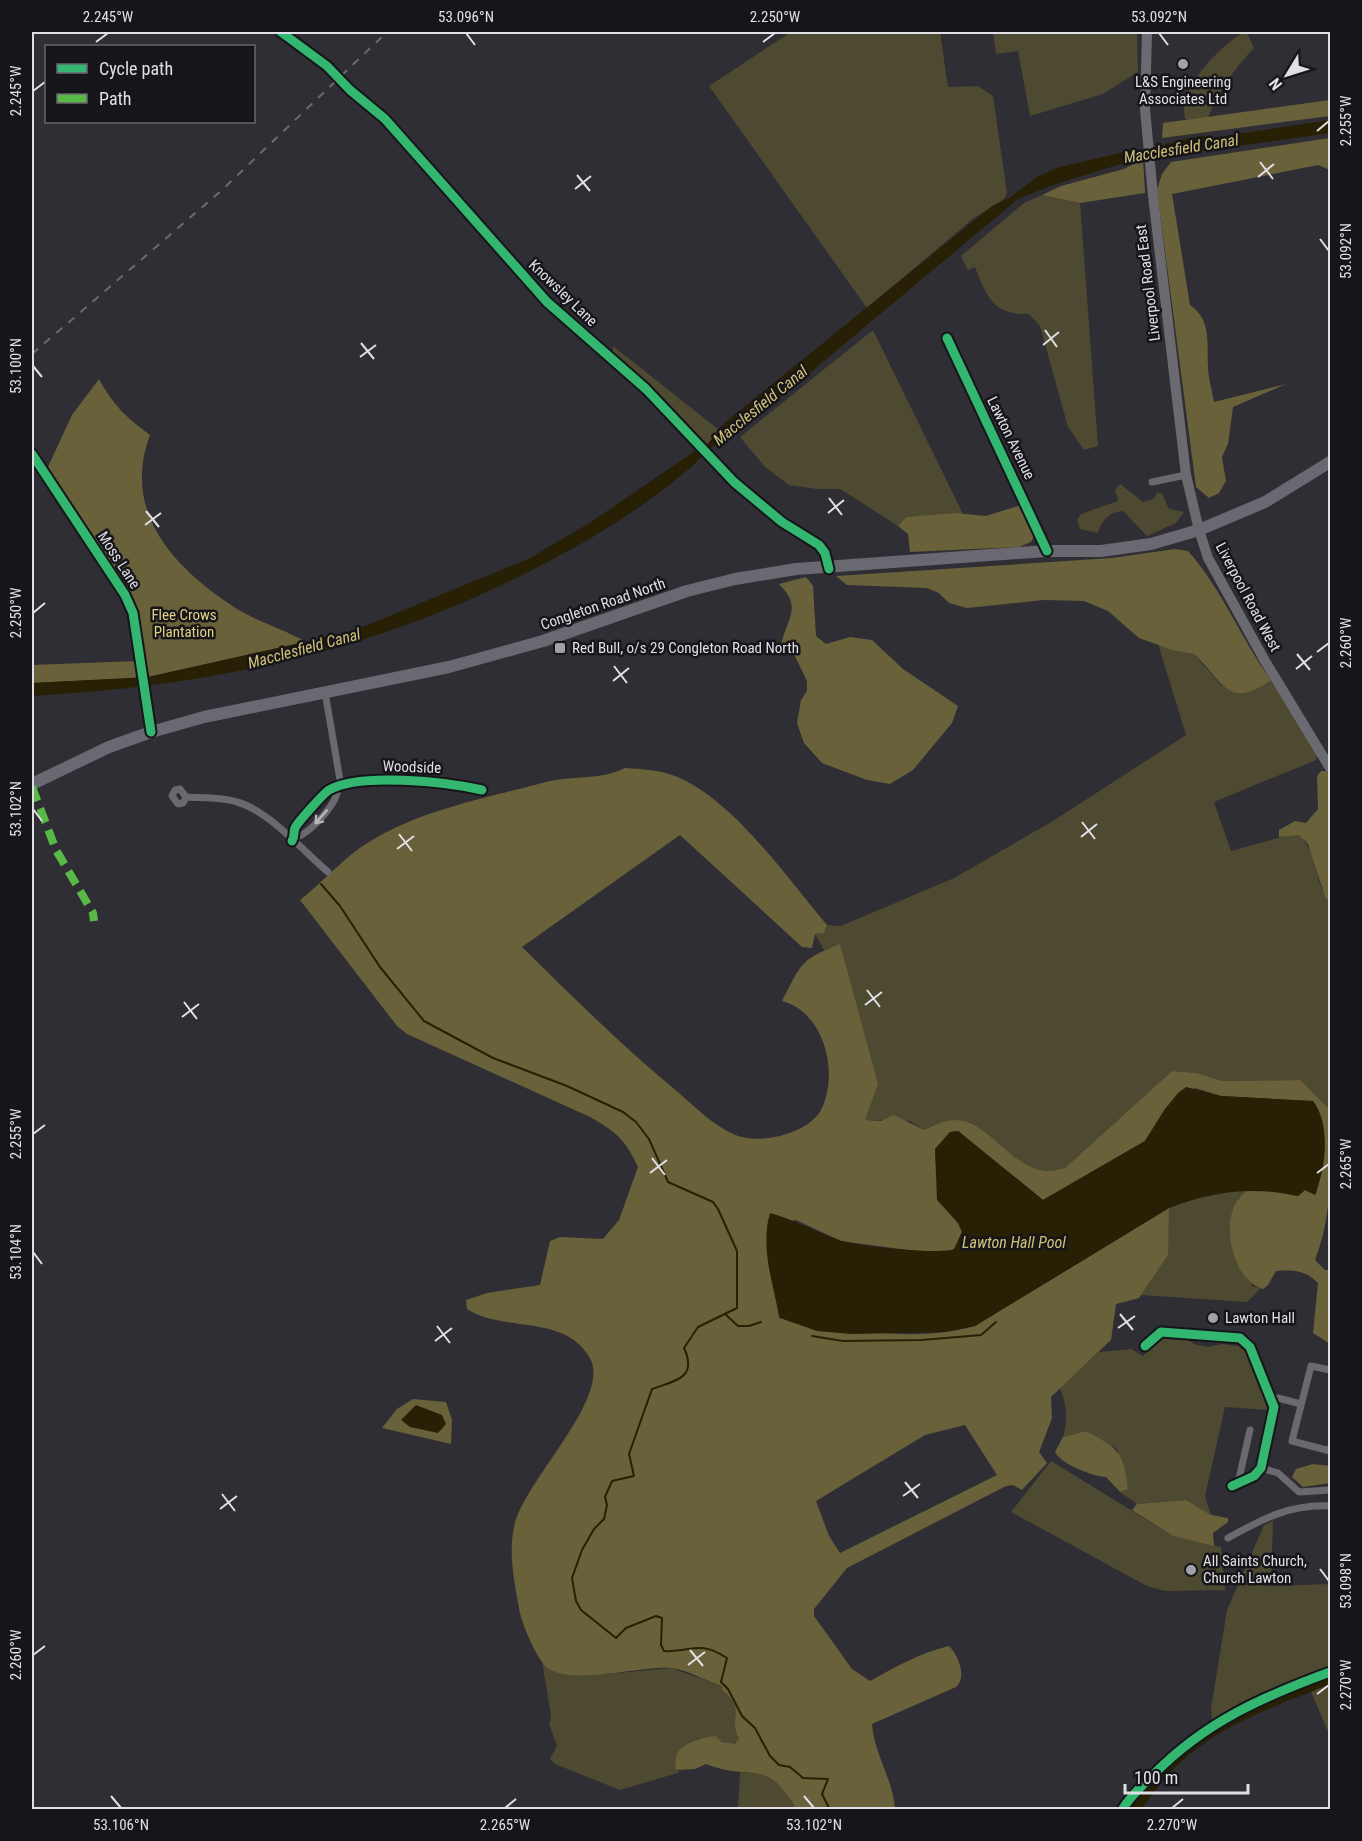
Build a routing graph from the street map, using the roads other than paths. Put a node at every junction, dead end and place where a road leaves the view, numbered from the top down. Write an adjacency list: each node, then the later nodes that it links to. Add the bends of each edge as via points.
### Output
1 (281, 32): 10 (street, Knowsley Lane, bridge, via 327,66 386,119 547,302 646,389 734,482 782,522 819,545)
2 (1147, 32): 6 (main road, Liverpool Road East, via 1145,109)
3 (947, 338): 9 (street, Lawton Avenue)
4 (32, 454): 12 (street, Moss Lane, via 133,613)
5 (1330, 462): 8 (highway, Congleton Road North, via 1265,502)
6 (1186, 475): 7 (street); 8 (main road, Liverpool Road East)
7 (1152, 482)
8 (1199, 530): 9 (highway, Congleton Road North, via 1151,544 1111,550); 13 (main road, Liverpool Road West, via 1208,558)
9 (1047, 551): 10 (highway, Congleton Road North)
10 (829, 568): 11 (highway, Congleton Road North, via 796,569 696,589 504,652)
11 (325, 693): 12 (highway, Congleton Road North, via 204,717); 15 (street)
12 (151, 732): 14 (highway, Congleton Road North, via 109,747)
13 (1330, 768)
14 (32, 784)
15 (340, 787): 16 (street, Woodside, via 358,782 402,781); 18 (street, one-way to 18, via 338,798 305,835); 18 (street, via 329,790 295,827)
16 (482, 790)
17 (186, 797): 18 (street, via 243,804)
18 (293, 840): 19 (street)
19 (328, 872)
20 (1144, 1346): 22 (street, via 1161,1332 1240,1338 1250,1347)
21 (1330, 1370): 23 (street, via 1311,1365)
22 (1271, 1399): 23 (street); 26 (street, via 1274,1407)
23 (1301, 1404): 25 (street, via 1292,1441)
24 (1250, 1430): 26 (street, via 1235,1485)
25 (1330, 1448)
26 (1261, 1468): 28 (street, via 1278,1473 1299,1492)
27 (1330, 1490): 28 (street)
28 (1308, 1493): 29 (street)
29 (1315, 1506): 30 (street); 31 (street, via 1276,1512)
30 (1330, 1506)
31 (1227, 1538)

